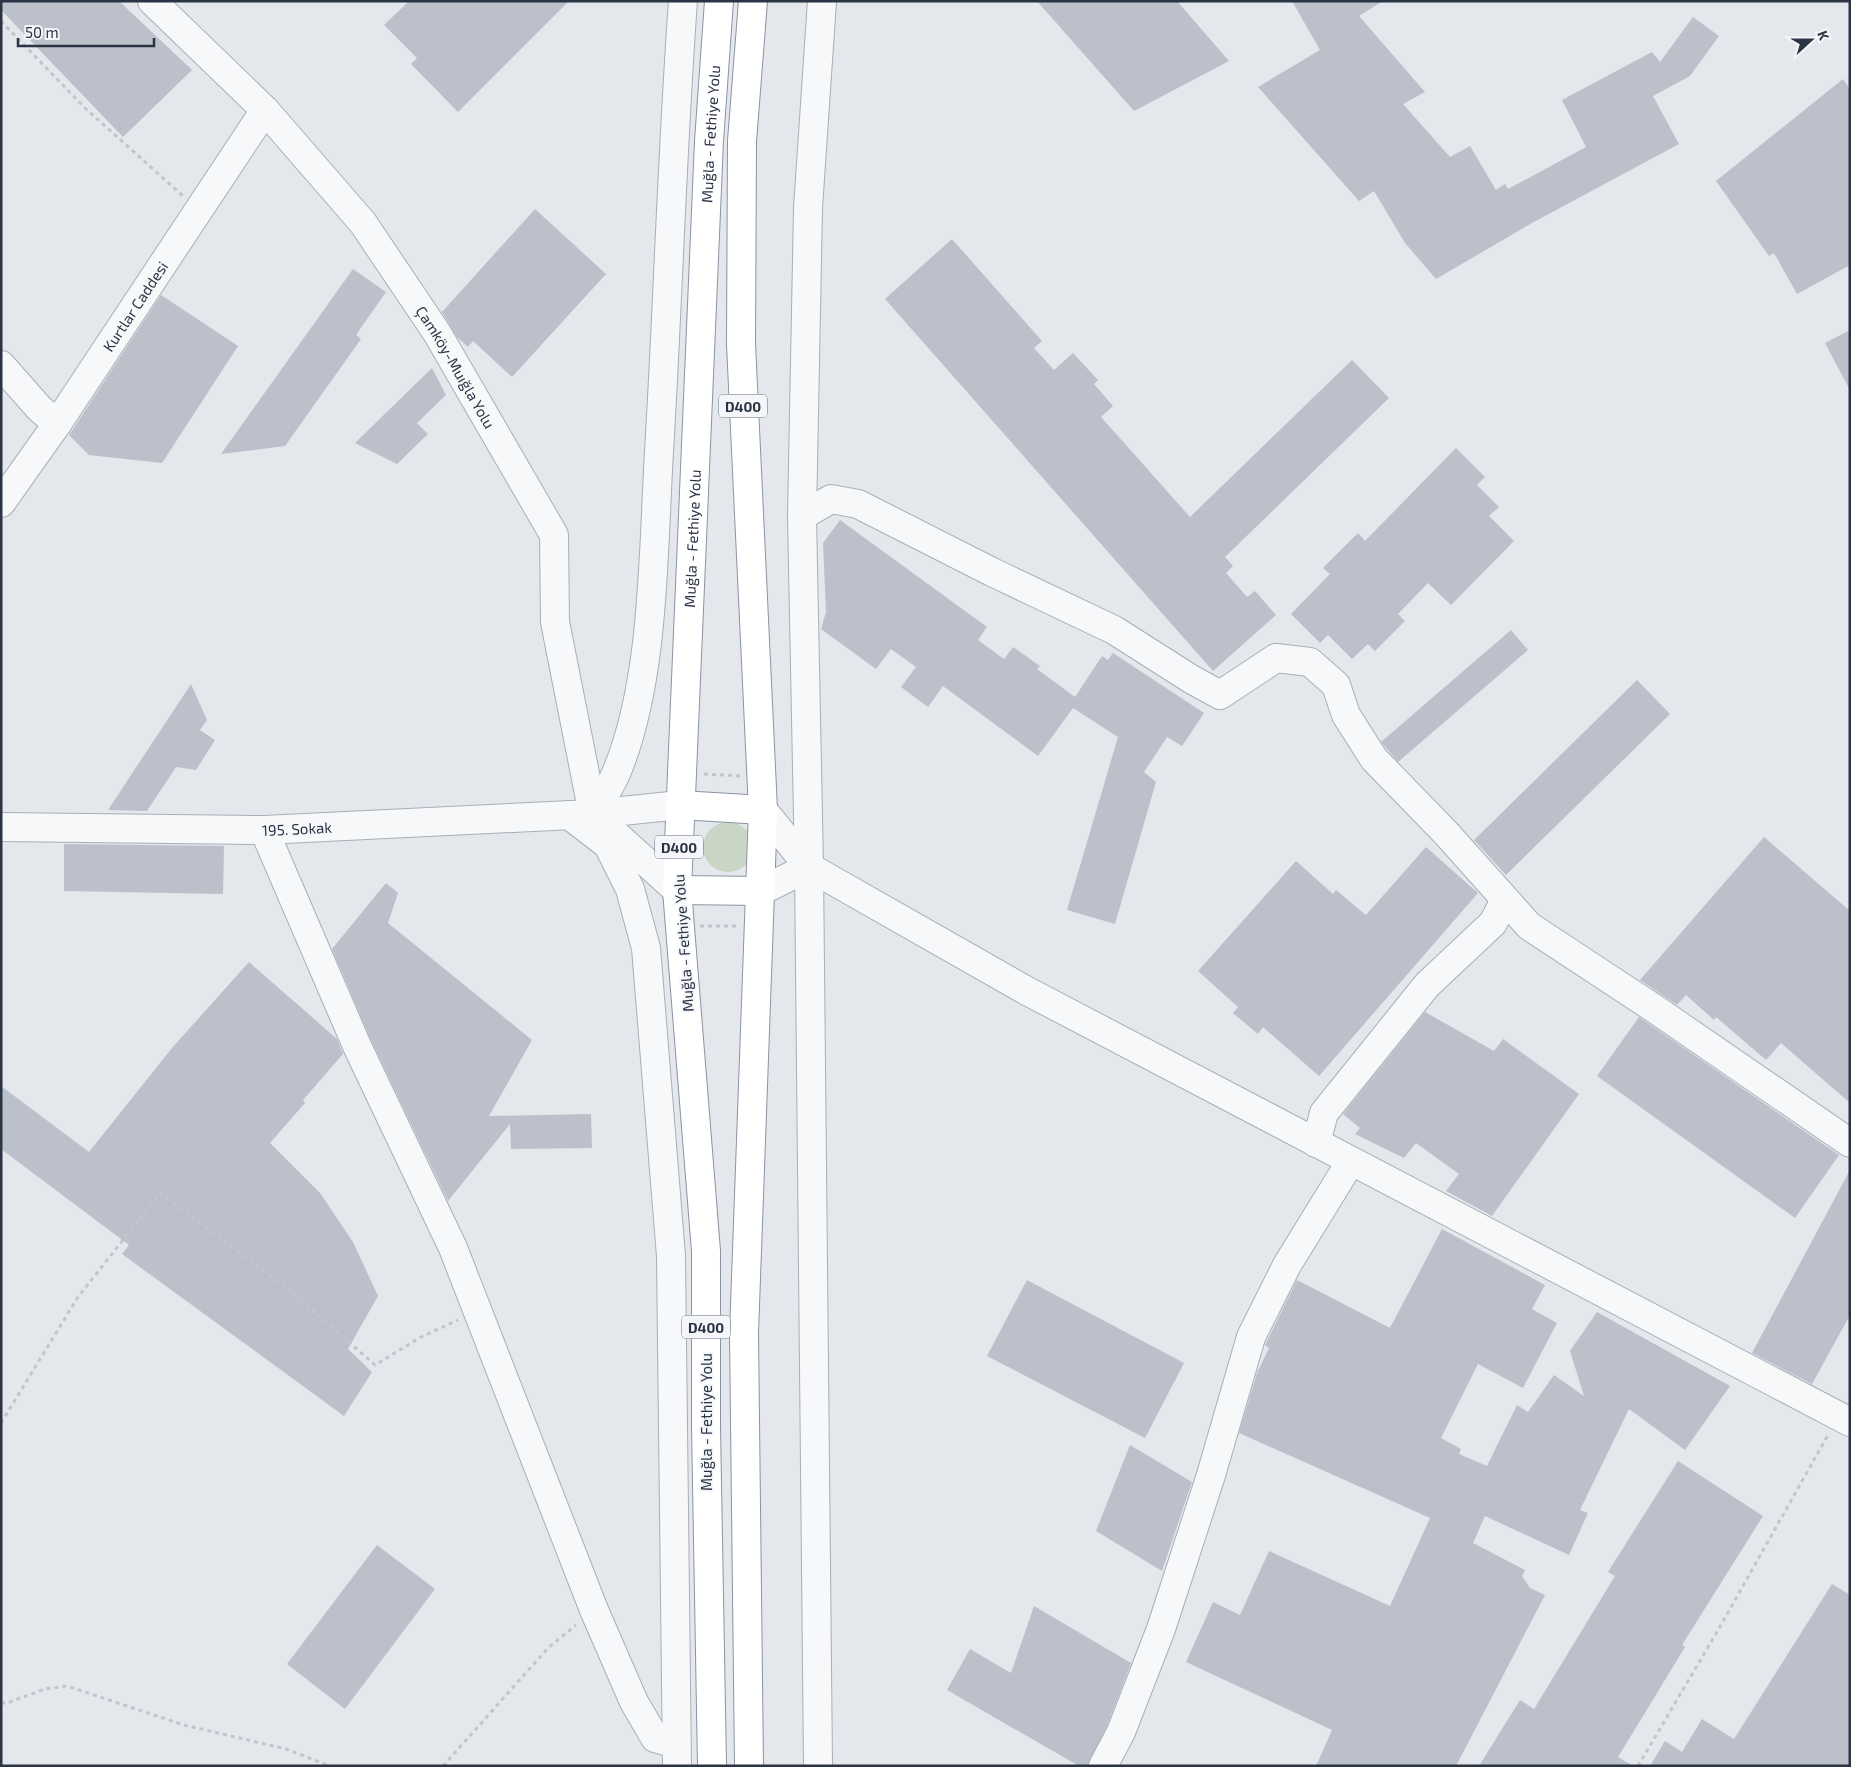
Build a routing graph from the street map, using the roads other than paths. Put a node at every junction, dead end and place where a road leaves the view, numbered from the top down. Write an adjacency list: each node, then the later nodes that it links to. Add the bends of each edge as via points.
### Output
1 (152, 1): 6 (street, Çamköy-Muığla Yolu)
2 (684, 1): 13 (street, via 673,141 666,337 648,632 634,715 617,771)
3 (719, 1): 11 (highway, Muğla - Fethiye Yolu / D400, via 709,141)
4 (753, 1): 12 (highway, Muğla - Fethiye Yolu / D400, via 742,142 741,344)
5 (822, 1): 10 (street, via 808,208)
6 (265, 110): 8 (street, Kurtlar Caddesi); 13 (street, Çamköy-Muığla Yolu, via 363,223 437,333 554,535 555,622)
7 (1, 365): 8 (street)
8 (57, 424): 9 (street, Kurtlar Caddesi)
9 (1, 503)
10 (802, 516): 16 (street); 19 (street, via 831,499 858,504 1114,630 1220,695 1276,658 1310,662 1336,685 1346,715 1374,759)
11 (680, 804): 12 (highway); 13 (street, 195. Sokak); 17 (highway, Muğla - Fethiye Yolu / D400)
12 (763, 810): 16 (street); 18 (highway, Muğla - Fethiye Yolu / D400)
13 (581, 815): 15 (street, 195. Sokak); 17 (street); 24 (street, via 608,845 630,889 646,948 671,1256)
14 (1, 827): 15 (street, 195. Sokak)
15 (264, 830): 24 (street, via 357,1046 452,1248 594,1610 634,1702 655,1738)
16 (809, 867): 18 (street); 20 (street, via 1027,991); 27 (street)
17 (677, 890): 18 (highway); 25 (highway, Muğla - Fethiye Yolu / D400, via 706,1251)
18 (761, 891): 26 (highway, Muğla - Fethiye Yolu / D400, via 744,1333)
19 (1505, 900): 20 (street, via 1493,923 1428,985 1324,1113); 21 (street, via 1528,926)
20 (1316, 1143): 22 (street)
21 (1850, 1143)
22 (1351, 1161): 23 (street); 28 (street, via 1287,1265 1251,1336 1211,1475 1161,1628 1121,1732)
23 (1844, 1419)
24 (677, 1755)
25 (712, 1766)
26 (750, 1766)
27 (818, 1766)
28 (1103, 1766)

